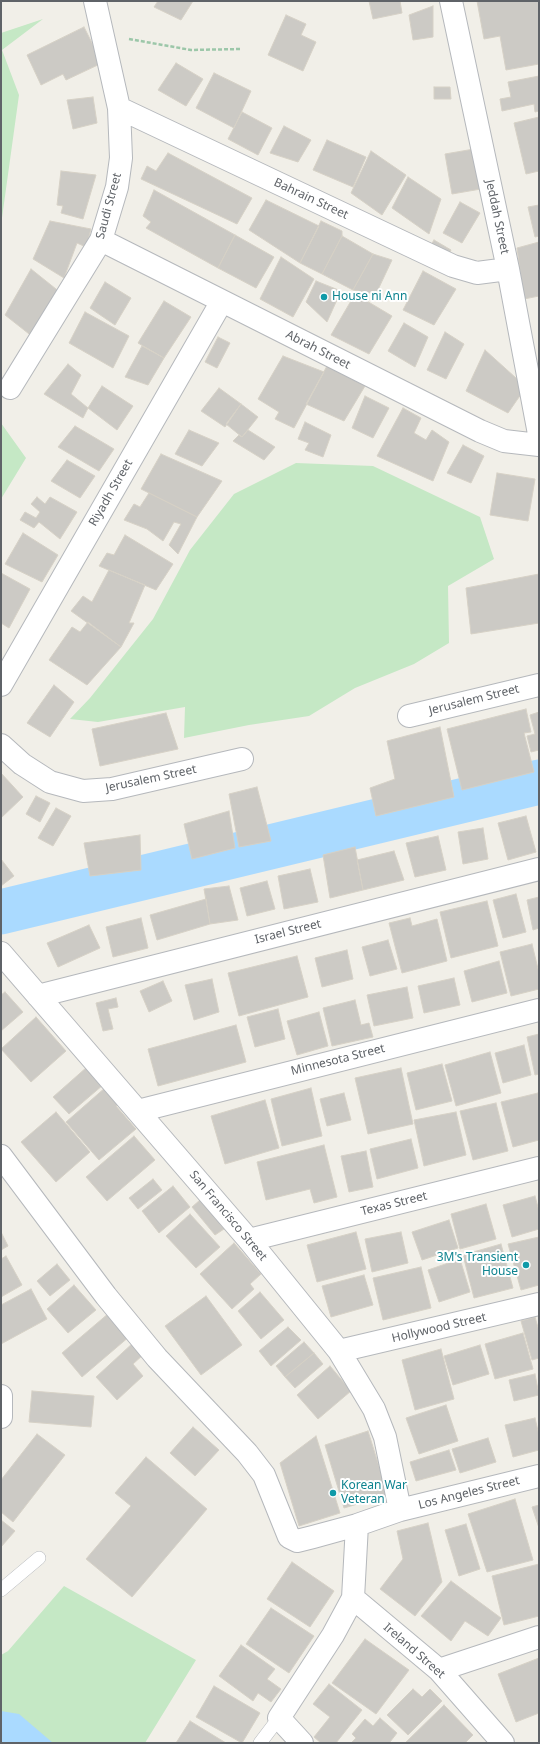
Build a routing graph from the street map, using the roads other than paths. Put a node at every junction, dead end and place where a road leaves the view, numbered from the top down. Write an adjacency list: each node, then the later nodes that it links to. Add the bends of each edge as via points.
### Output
1 (95, 1): 3 (street, Saudi Street)
2 (451, 1): 5 (street, Jeddah Street)
3 (119, 108): 4 (street, Saudi Street, via 121,158 117,187); 5 (street, Bahrain Street, via 453,266 476,273)
4 (101, 240): 6 (street, Abrah Street); 7 (street, Saudi Street)
5 (508, 269): 8 (street, Jeddah Street)
6 (222, 302): 9 (street, Abrah Street, via 480,431 504,441); 10 (street, Riyadh Street)
7 (10, 388)
8 (539, 434)
9 (539, 445)
10 (1, 685)
11 (539, 685): 12 (street, Jerusalem Street)
12 (409, 716)
13 (1, 745): 14 (street, Jerusalem Street, via 22,764 50,782 83,791 112,789)
14 (242, 759)
15 (539, 869): 17 (street, Israel Street)
16 (1, 953): 17 (street, San Francisco Street)
17 (38, 996): 19 (street, San Francisco Street)
18 (539, 1010): 19 (street, Minnesota Street)
19 (138, 1110): 22 (street, San Francisco Street)
20 (1, 1156): 29 (street, Los Angeles Street, via 106,1296 264,1475 289,1538 297,1541)
21 (539, 1168): 22 (street, Texas Street)
22 (249, 1240): 24 (street, San Francisco Street)
23 (539, 1304): 24 (street, Hollywood Street)
24 (339, 1351): 28 (street, San Francisco Street, via 374,1409 385,1437)
25 (1, 1396): 26 (street)
26 (1, 1417)
27 (539, 1476): 28 (street, Los Angeles Street)
28 (400, 1510): 29 (street, Los Angeles Street)
29 (357, 1525): 32 (street)
30 (38, 1558): 31 (lane)
31 (1, 1590)
32 (353, 1598): 34 (street, Ireland Street); 35 (street, via 333,1635)
33 (539, 1637): 34 (street)
34 (439, 1670): 38 (street, Ireland Street)
35 (279, 1718): 36 (lane); 37 (street)
36 (260, 1743)
37 (302, 1743)
38 (503, 1743)

